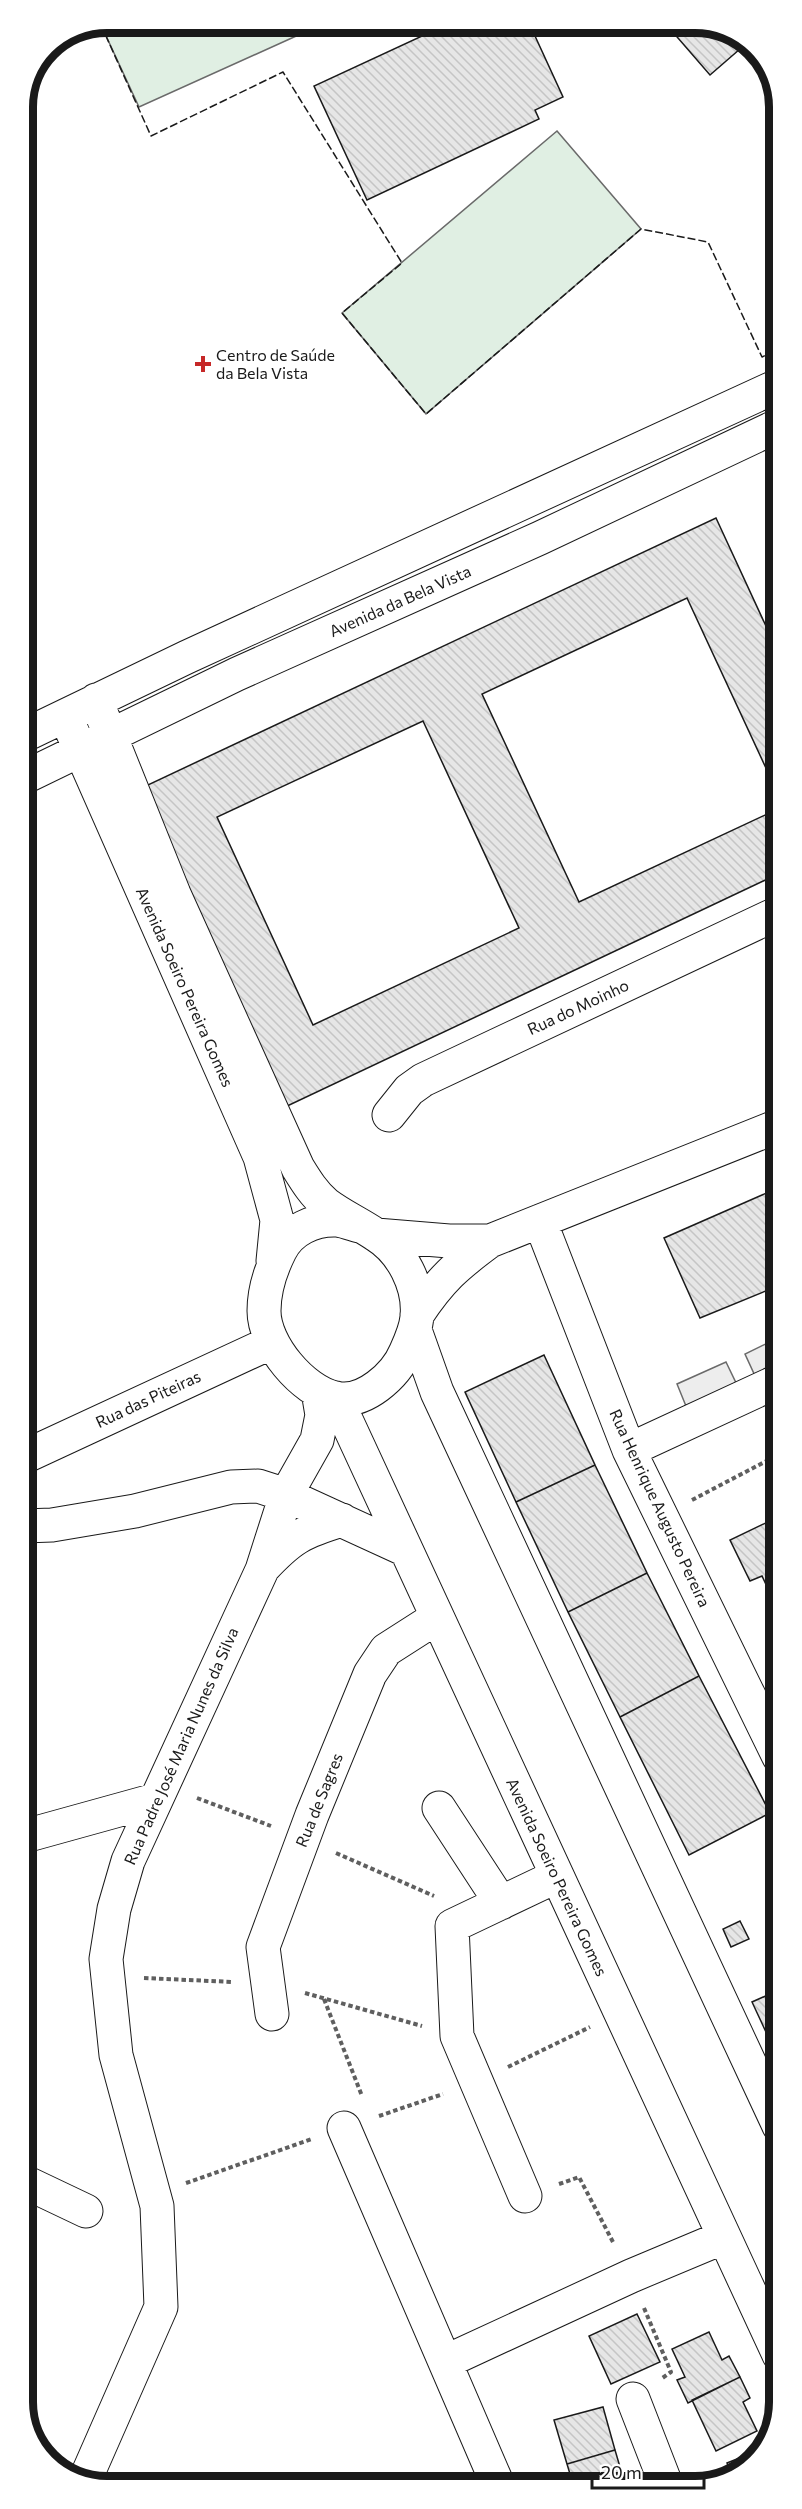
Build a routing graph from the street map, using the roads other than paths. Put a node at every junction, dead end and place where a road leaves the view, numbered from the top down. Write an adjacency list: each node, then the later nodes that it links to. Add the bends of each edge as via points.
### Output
1 (769, 390): 3 (street)
2 (769, 430): 6 (street, Avenida da Bela Vista)
3 (96, 700): 4 (street); 6 (street, Avenida Soeiro Pereira Gomes)
4 (64, 716): 5 (street); 7 (street, Avenida Soeiro Pereira Gomes)
5 (33, 731)
6 (110, 736): 7 (street, Avenida da Bela Vista); 13 (street, Avenida Soeiro Pereira Gomes, via 184,915 298,1168 325,1203)
7 (81, 750): 8 (street, Avenida da Bela Vista); 15 (street, Avenida Soeiro Pereira Gomes, via 260,1157 277,1220)
8 (33, 773)
9 (769, 917): 10 (street, Rua do Moinho, via 423,1080 409,1090)
10 (389, 1116)
11 (769, 1130): 12 (street)
12 (540, 1221): 14 (street); 20 (street, Rua Henrique Augusto Pereira)
13 (368, 1230): 14 (street, via 449,1241); 15 (street, Avenida Soeiro Pereira Gomes, via 337,1220 314,1223 295,1231); 16 (street, Avenida Soeiro Pereira Gomes, via 393,1248 406,1269 414,1287)
14 (490, 1241): 16 (street, via 435,1288)
15 (273, 1265): 17 (street, Avenida Soeiro Pereira Gomes, via 263,1313)
16 (416, 1322): 19 (street, via 405,1354 390,1374 368,1392 351,1398); 35 (street, Avenida Soeiro Pereira Gomes, via 442,1402)
17 (272, 1342): 19 (street, Avenida Soeiro Pereira Gomes, via 297,1375); 21 (street, Rua das Piteiras)
18 (769, 1385): 20 (street)
19 (327, 1395): 22 (street, Rua Padre José Maria Nunes da Silva, via 317,1440); 25 (street, Avenida Soeiro Pereira Gomes)
20 (629, 1450): 28 (street, Rua Henrique Augusto Pereira)
21 (33, 1452)
22 (286, 1495): 23 (street); 24 (street, via 258,1486 231,1487 135,1511); 26 (street, Rua Padre José Maria Nunes da Silva)
23 (342, 1520): 25 (street); 26 (street, Rua Padre José Maria Nunes da Silva, via 307,1530 284,1545)
24 (33, 1526)
25 (404, 1549): 27 (street, Avenida Soeiro Pereira Gomes)
26 (262, 1569): 29 (street, Rua Padre José Maria Nunes da Silva)
27 (436, 1618): 32 (street, Avenida Soeiro Pereira Gomes); 34 (street, Rua de Sagres, via 387,1650 370,1674 263,1947)
28 (769, 1736)
29 (155, 1800): 31 (street); 44 (street, Rua Padre José Maria Nunes da Silva, via 128,1861 114,1909 106,1959 116,2055 157,2206 161,2307)
30 (439, 1808): 33 (street)
31 (33, 1834)
32 (557, 1876): 33 (street); 40 (street, Avenida Soeiro Pereira Gomes)
33 (501, 1903): 38 (street, via 452,1926 457,2036)
34 (272, 2014)
35 (769, 2105)
36 (357, 2123): 42 (street)
37 (33, 2186): 39 (street)
38 (525, 2196)
39 (86, 2211)
40 (724, 2237): 41 (street, Avenida Soeiro Pereira Gomes); 42 (street)
41 (769, 2334)
42 (445, 2362): 45 (street)
43 (633, 2399): 46 (street)
44 (88, 2474)
45 (494, 2476)
46 (663, 2476)

